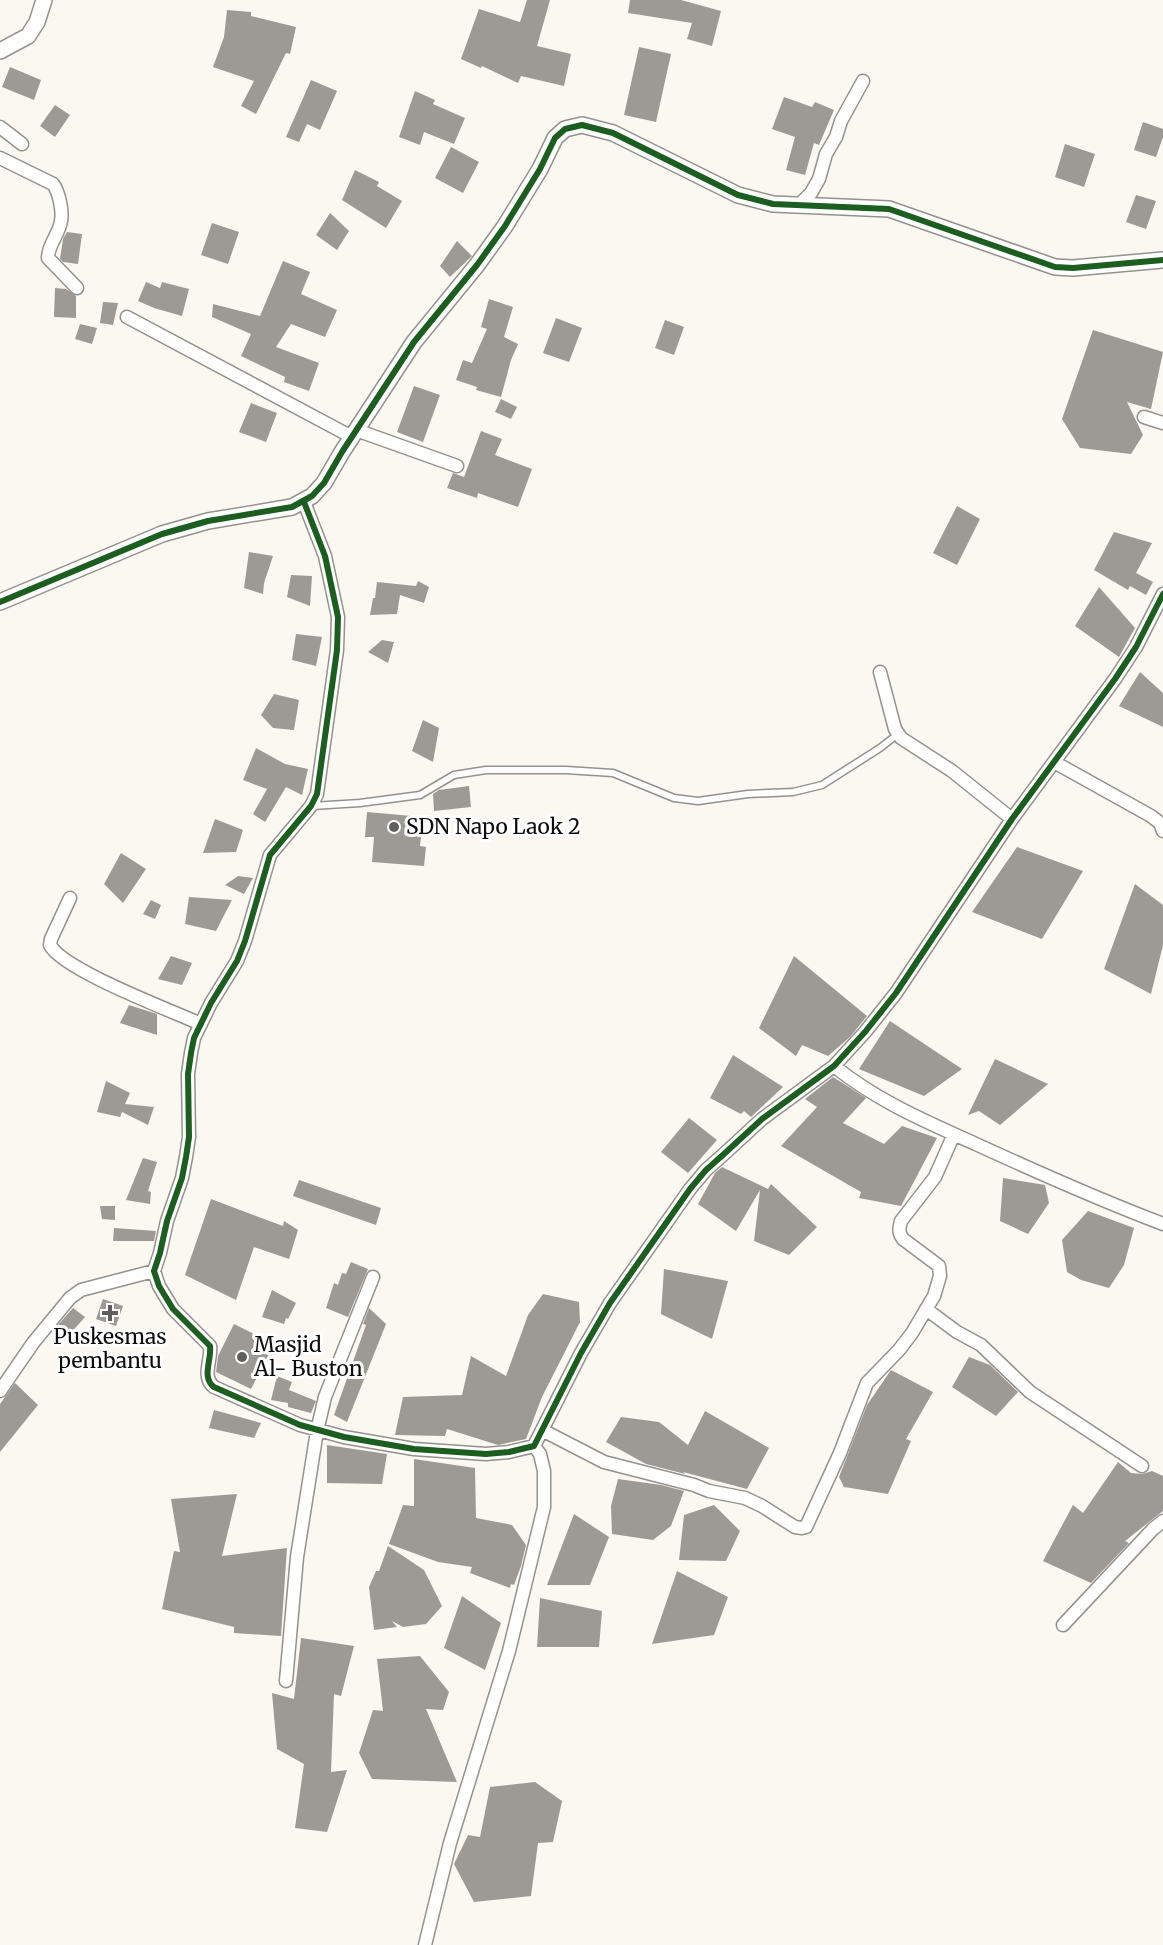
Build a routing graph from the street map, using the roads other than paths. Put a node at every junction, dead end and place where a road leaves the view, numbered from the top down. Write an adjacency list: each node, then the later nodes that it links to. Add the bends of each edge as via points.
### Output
1 (44, 0): 2 (street, via 28,36)
2 (0, 51)
3 (863, 81): 7 (street, via 841,120 819,179)
4 (0, 127): 5 (street)
5 (22, 144)
6 (0, 158): 9 (street, via 58,190 61,221 48,258)
7 (799, 205): 8 (street, via 889,209 1055,267); 13 (street, via 773,204 738,195 613,133 582,124 565,129 555,138 505,226 414,342)
8 (1163, 260)
9 (77, 288)
10 (127, 317): 13 (street)
11 (1144, 417): 12 (street)
12 (1163, 423)
13 (354, 433): 14 (street); 15 (street, via 324,483)
14 (457, 466)
15 (304, 502): 17 (street, via 162,534); 21 (street, via 325,556 338,617 323,755)
16 (1163, 594): 20 (street, via 1136,647)
17 (0, 602)
18 (880, 672): 19 (street)
19 (898, 734): 21 (lane, via 822,785 793,792 698,801 674,798 613,773 486,770 454,775 420,795); 22 (street, via 981,792)
20 (1054, 762): 22 (street); 23 (street, via 1151,816)
21 (311, 806): 25 (street, via 270,855 245,942)
22 (1012, 819): 26 (street, via 896,993)
23 (1163, 831)
24 (70, 898): 25 (street, via 51,939 50,945 58,956)
25 (201, 1024): 29 (street, via 194,1038 188,1074 186,1157)
26 (834, 1066): 27 (street, via 868,1092); 33 (street, via 762,1119 701,1176 610,1303)
27 (954, 1134): 28 (street); 31 (street, via 935,1176 899,1229 903,1239 939,1266 939,1281)
28 (1163, 1224)
29 (154, 1271): 32 (street, via 81,1290 33,1343); 34 (street, via 173,1309 210,1346 210,1384)
30 (373, 1277): 34 (street, via 325,1396)
31 (926, 1310): 33 (street, via 899,1350 867,1383 806,1527 795,1527 745,1498 604,1462); 36 (street, via 981,1346 1030,1392)
32 (0, 1391)
33 (542, 1430): 35 (street)
34 (317, 1431): 35 (street, via 414,1449 486,1454); 39 (street, via 297,1557)
35 (534, 1446): 40 (street, via 544,1471 544,1507 509,1651 450,1843)
36 (1142, 1466)
37 (1163, 1521): 38 (street)
38 (1063, 1625)
39 (286, 1681)
40 (425, 1945)

